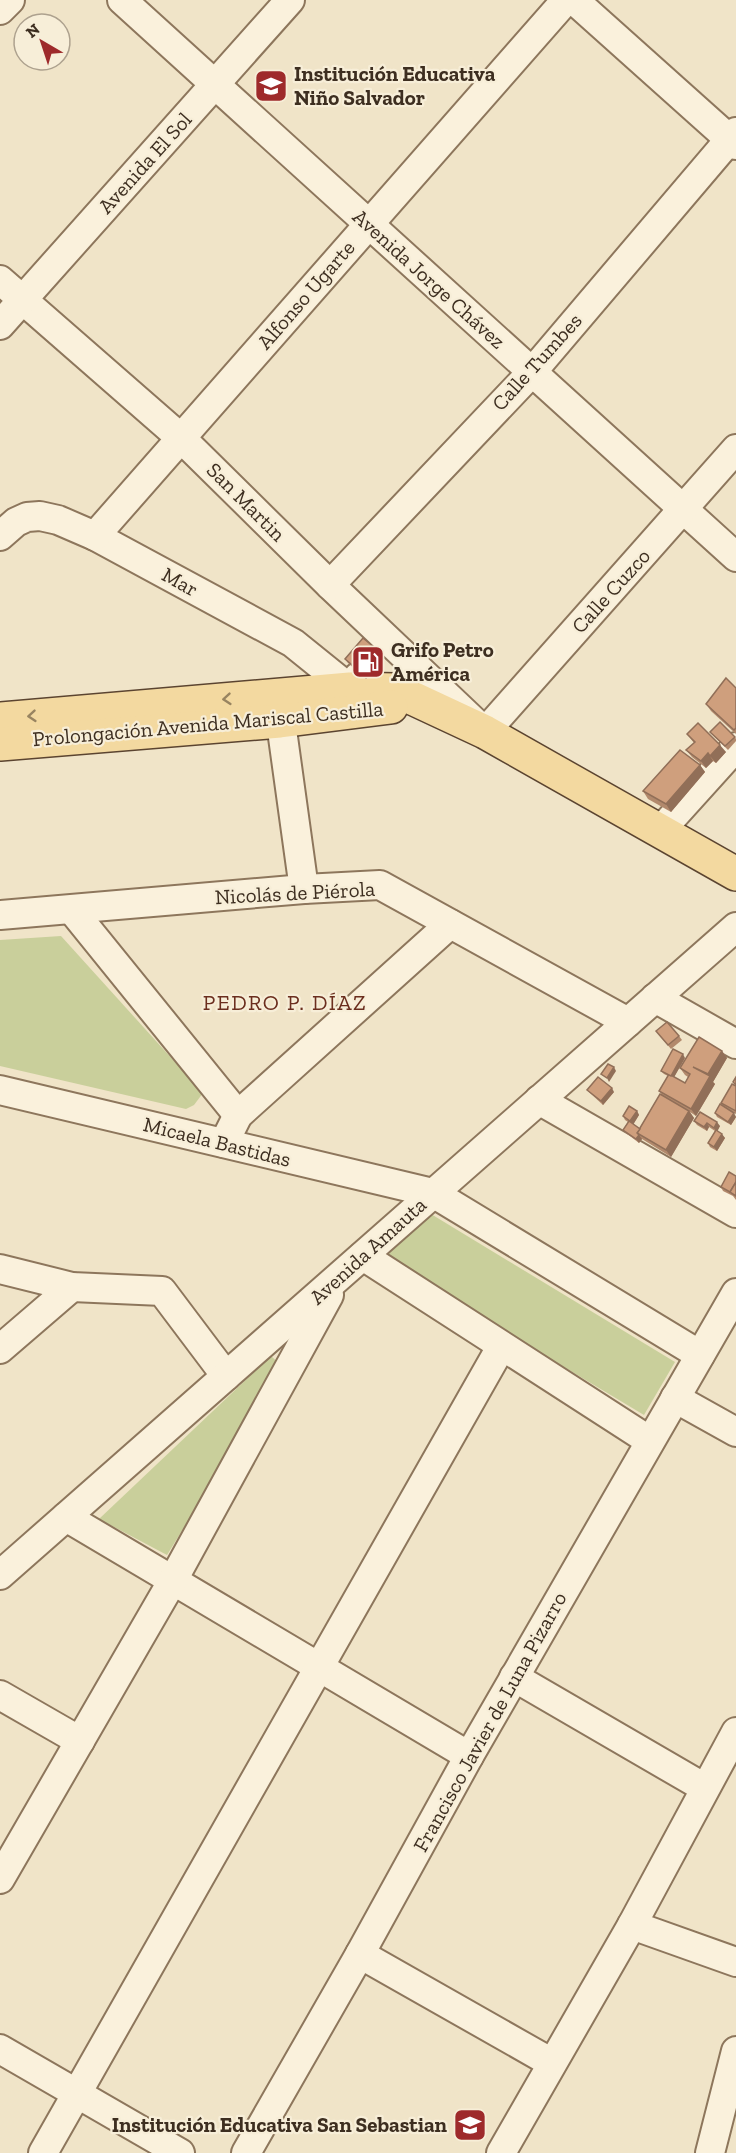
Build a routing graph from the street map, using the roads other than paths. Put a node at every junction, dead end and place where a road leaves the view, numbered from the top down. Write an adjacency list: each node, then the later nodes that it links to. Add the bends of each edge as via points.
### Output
1 (10, 0): 6 (street)
2 (122, 0): 7 (street, Avenida Jorge Chávez)
3 (290, 0): 7 (street, Avenida El Sol)
4 (566, 0): 9 (street, Alfonso Ugarte)
5 (574, 0): 8 (street)
6 (0, 10)
7 (215, 84): 9 (street, Avenida Jorge Chávez); 11 (street, Avenida El Sol)
8 (734, 139): 13 (street, Calle Tumbes)
9 (368, 223): 13 (street, Avenida Jorge Chávez); 14 (street, Alfonso Ugarte)
10 (0, 280): 11 (street, San Martin)
11 (22, 300): 12 (street, Avenida El Sol); 14 (street, San Martin)
12 (0, 325)
13 (532, 372): 16 (street, Avenida Jorge Chávez); 20 (street, Calle Tumbes)
14 (182, 439): 18 (street, Alfonso Ugarte); 20 (street, San Martin)
15 (736, 449): 16 (street, Calle Cuzco)
16 (683, 509): 19 (street, Avenida Jorge Chávez); 24 (street, Calle Cuzco)
17 (0, 536): 18 (street, Mar, via 16,522 40,516)
18 (95, 536): 21 (street, Mar, via 292,644)
19 (736, 557)
20 (330, 585): 21 (street, San Martin)
21 (368, 663): 22 (main road, Prolongación Avenida Mariscal Castilla); 24 (street, San Martin); 24 (main road, Prolongación Avenida Mariscal Castilla, via 395,690)
22 (278, 708): 23 (main road, Prolongación Avenida Mariscal Castilla, one-way to 23); 24 (main road, Prolongación Avenida Mariscal Castilla, via 392,706); 25 (main road, Prolongación Avenida Mariscal Castilla); 29 (street)
23 (0, 719)
24 (485, 732): 27 (main road, Prolongación Avenida Mariscal Castilla)
25 (0, 744)
26 (736, 747): 27 (street)
27 (660, 831): 28 (main road, Prolongación Avenida Mariscal Castilla)
28 (736, 874)
29 (304, 889): 30 (street, Nicolás de Piérola); 32 (street, Nicolás de Piérola, via 380,885)
30 (72, 910): 31 (street, Nicolás de Piérola); 39 (street)
31 (0, 915)
32 (450, 924): 35 (street, Nicolás de Piérola); 39 (street)
33 (736, 927): 34 (street, Avenida Amauta)
34 (655, 998): 35 (street, Avenida Amauta); 36 (street)
35 (628, 1022): 38 (street, Avenida Amauta)
36 (736, 1044)
37 (0, 1090): 40 (street, Micaela Bastidas)
38 (539, 1100): 41 (street, Avenida Amauta); 42 (street)
39 (237, 1115): 40 (street)
40 (224, 1143): 41 (street, Micaela Bastidas)
41 (433, 1193): 43 (street, Avenida Amauta); 50 (street, Micaela Bastidas)
42 (736, 1213)
43 (363, 1256): 45 (street, Avenida Amauta); 48 (street)
44 (0, 1269): 46 (street)
45 (339, 1277): 51 (street, Avenida Amauta); 57 (street)
46 (72, 1287): 49 (street); 51 (street, via 162,1291)
47 (736, 1293): 50 (street, Francisco Javier de Luna Pizarro)
48 (501, 1347): 54 (street); 58 (street)
49 (0, 1349)
50 (700, 1355): 52 (street, Francisco Javier de Luna Pizarro)
51 (226, 1376): 55 (street, Avenida Amauta)
52 (675, 1398): 53 (street); 54 (street, Francisco Javier de Luna Pizarro)
53 (736, 1432)
54 (650, 1441): 59 (street, Francisco Javier de Luna Pizarro)
55 (66, 1517): 56 (street, Avenida Amauta); 57 (street)
56 (0, 1575)
57 (173, 1580): 58 (street); 62 (street)
58 (319, 1667): 63 (street); 72 (street)
59 (514, 1677): 63 (street, Francisco Javier de Luna Pizarro); 64 (street)
60 (0, 1695): 62 (street)
61 (736, 1732): 64 (street)
62 (80, 1741): 65 (street)
63 (469, 1756): 67 (street, Francisco Javier de Luna Pizarro)
64 (705, 1788): 66 (street)
65 (0, 1879)
66 (632, 1925): 68 (street); 71 (street)
67 (360, 1954): 71 (street); 75 (street, Francisco Javier de Luna Pizarro)
68 (736, 1962)
69 (0, 2049): 72 (street)
70 (736, 2051): 77 (street)
71 (552, 2063): 76 (street)
72 (77, 2093): 73 (street); 74 (street)
73 (43, 2153)
74 (180, 2153)
75 (246, 2153)
76 (501, 2153)
77 (710, 2153)

